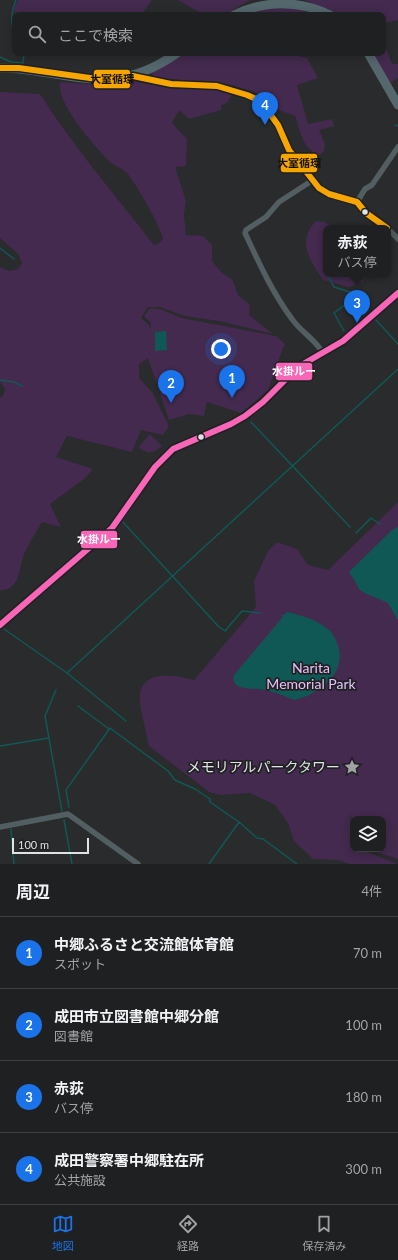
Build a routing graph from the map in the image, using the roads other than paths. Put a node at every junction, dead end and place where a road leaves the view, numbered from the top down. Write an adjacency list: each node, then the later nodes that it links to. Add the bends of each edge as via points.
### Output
1 (241, 12): 2 (main road, via 256,6 283,1 316,7)
2 (325, 12)
3 (173, 56): 6 (main road)
4 (370, 56): 7 (main road)
5 (0, 68): 6 (main road, via 19,68 99,80)
6 (132, 76): 9 (street, via 171,84 217,86 256,99 270,114 289,150)
7 (398, 105)
8 (398, 147): 10 (street)
9 (313, 180): 10 (street, via 319,188 330,194); 15 (street, via 279,202 266,217 245,233 281,305 294,322 318,345)
10 (357, 202): 11 (street, via 366,213)
11 (384, 225)
12 (391, 231): 13 (street)
13 (398, 239)
14 (398, 293): 15 (street, via 343,341)
15 (322, 353): 16 (street, via 298,367 245,416 165,455 153,468 112,528)
16 (0, 625)
17 (0, 827): 18 (street, via 68,814)
18 (138, 864)

